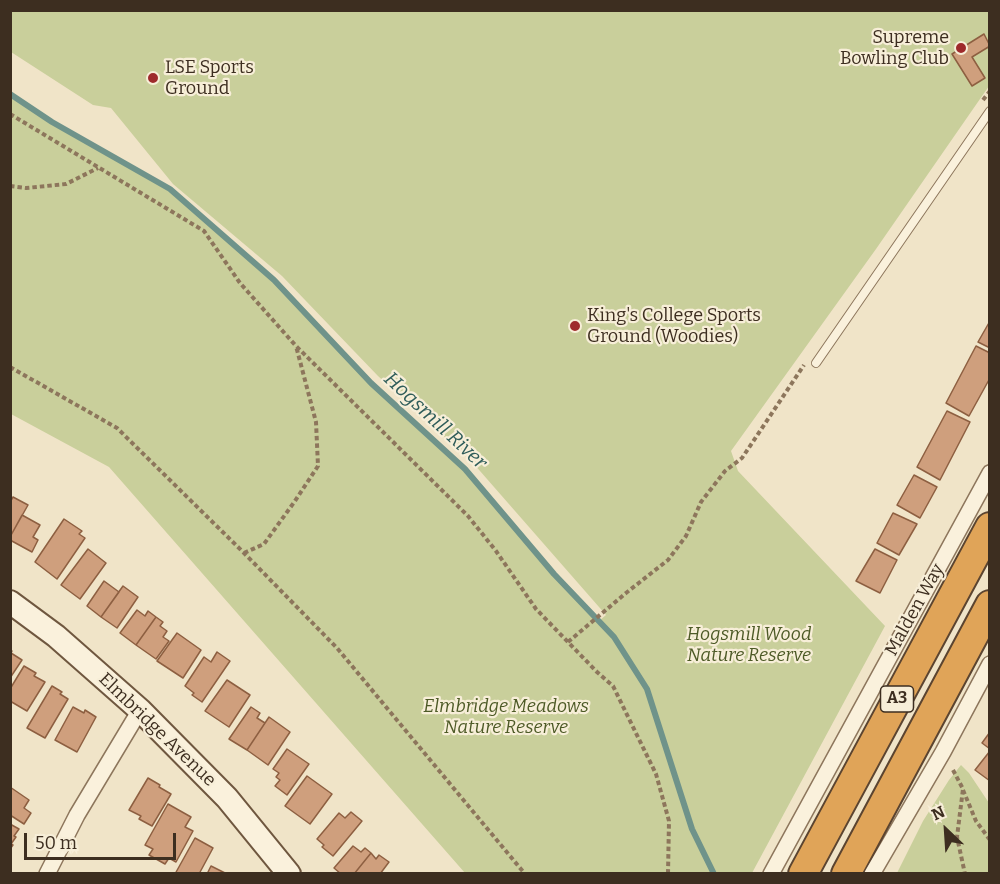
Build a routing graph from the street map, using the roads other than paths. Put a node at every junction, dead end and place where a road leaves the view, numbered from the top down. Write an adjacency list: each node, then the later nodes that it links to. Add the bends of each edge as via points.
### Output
1 (990, 111): 2 (lane)
2 (816, 363)
3 (990, 473): 12 (street, Malden Way)
4 (990, 527): 9 (highway, Malden Way / A3)
5 (10, 603): 8 (street, Elmbridge Avenue, via 56,636)
6 (990, 605): 13 (highway, A3)
7 (990, 664): 14 (street)
8 (140, 710): 10 (street); 11 (street, Elmbridge Avenue, via 227,798)
9 (804, 872)
10 (47, 873)
11 (289, 873)
12 (771, 873)
13 (846, 873)
14 (872, 873)

